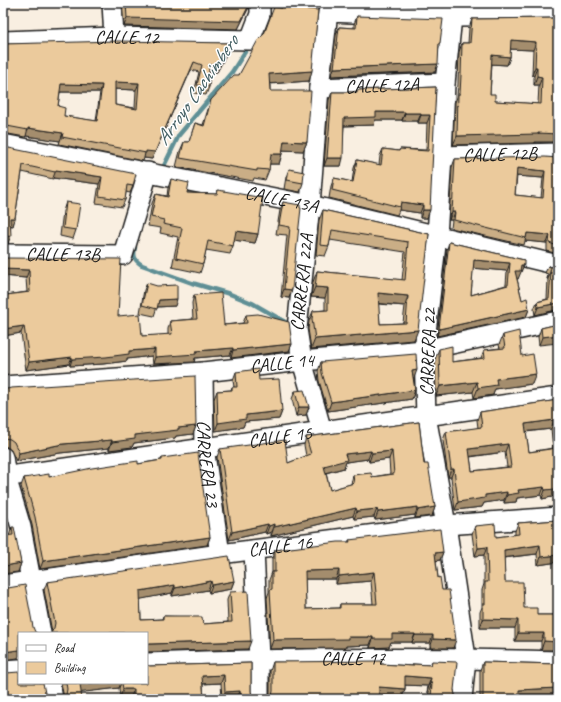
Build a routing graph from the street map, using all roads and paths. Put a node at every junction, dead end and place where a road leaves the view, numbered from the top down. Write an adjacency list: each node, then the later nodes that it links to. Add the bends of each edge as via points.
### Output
1 (112, 3): 5 (street)
2 (260, 3): 5 (street, CALLE 12, via 260,14 250,40)
3 (453, 10): 4 (street); 7 (street, CARRERA 22); 8 (street, CARRERA 22A, via 328,12)
4 (558, 16)
5 (114, 37): 6 (street, CALLE 12)
6 (3, 41)
7 (445, 83): 8 (street, CALLE 12A); 11 (street, CARRERA 22)
8 (319, 88): 13 (street, CARRERA 22A)
9 (3, 144): 12 (street, CALLE 13A)
10 (558, 153): 11 (street, CALLE 12B)
11 (442, 156): 14 (street, CARRERA 22)
12 (148, 172): 13 (street, CALLE 13A); 15 (street, CALLE 13B, via 123,255)
13 (310, 205): 14 (street, CALLE 13A); 19 (street, CARRERA 22A, via 297,329)
14 (437, 236): 16 (street, CALLE 13A); 18 (street, CARRERA 22)
15 (3, 254)
16 (558, 264)
17 (558, 321): 18 (street, CALLE 14)
18 (424, 350): 19 (street, CALLE 14); 23 (street, CARRERA 22)
19 (302, 361): 20 (street, CALLE 14); 24 (street, CARRERA 22A)
20 (203, 372): 21 (street, CALLE 14); 25 (street, CARRERA 23)
21 (3, 386)
22 (558, 396): 23 (street, CALLE 15)
23 (426, 416): 24 (street, CALLE 15); 29 (street, CARRERA 22)
24 (322, 431): 25 (street, CALLE 15)
25 (204, 448): 27 (street, CALLE 15); 31 (street, CARRERA 23)
26 (3, 457): 27 (street)
27 (5, 477): 32 (street, via 21,527)
28 (558, 516): 29 (street, CALLE 16)
29 (446, 525): 30 (street, CALLE 16); 35 (street, CARRERA 22)
30 (254, 550): 31 (street, CALLE 16); 36 (street)
31 (220, 554): 32 (street, CALLE 16)
32 (31, 581): 33 (street, CALLE 16); 34 (street)
33 (3, 585)
34 (41, 632)
35 (466, 658): 36 (street, CALLE 17); 37 (street, CALLE 17); 44 (street, CARRERA 22)
36 (259, 659): 38 (street, CALLE 17); 43 (street)
37 (558, 661)
38 (148, 663)
39 (18, 669): 40 (street)
40 (3, 670)
41 (50, 684): 42 (street)
42 (53, 699)
43 (259, 699)
44 (462, 699)

